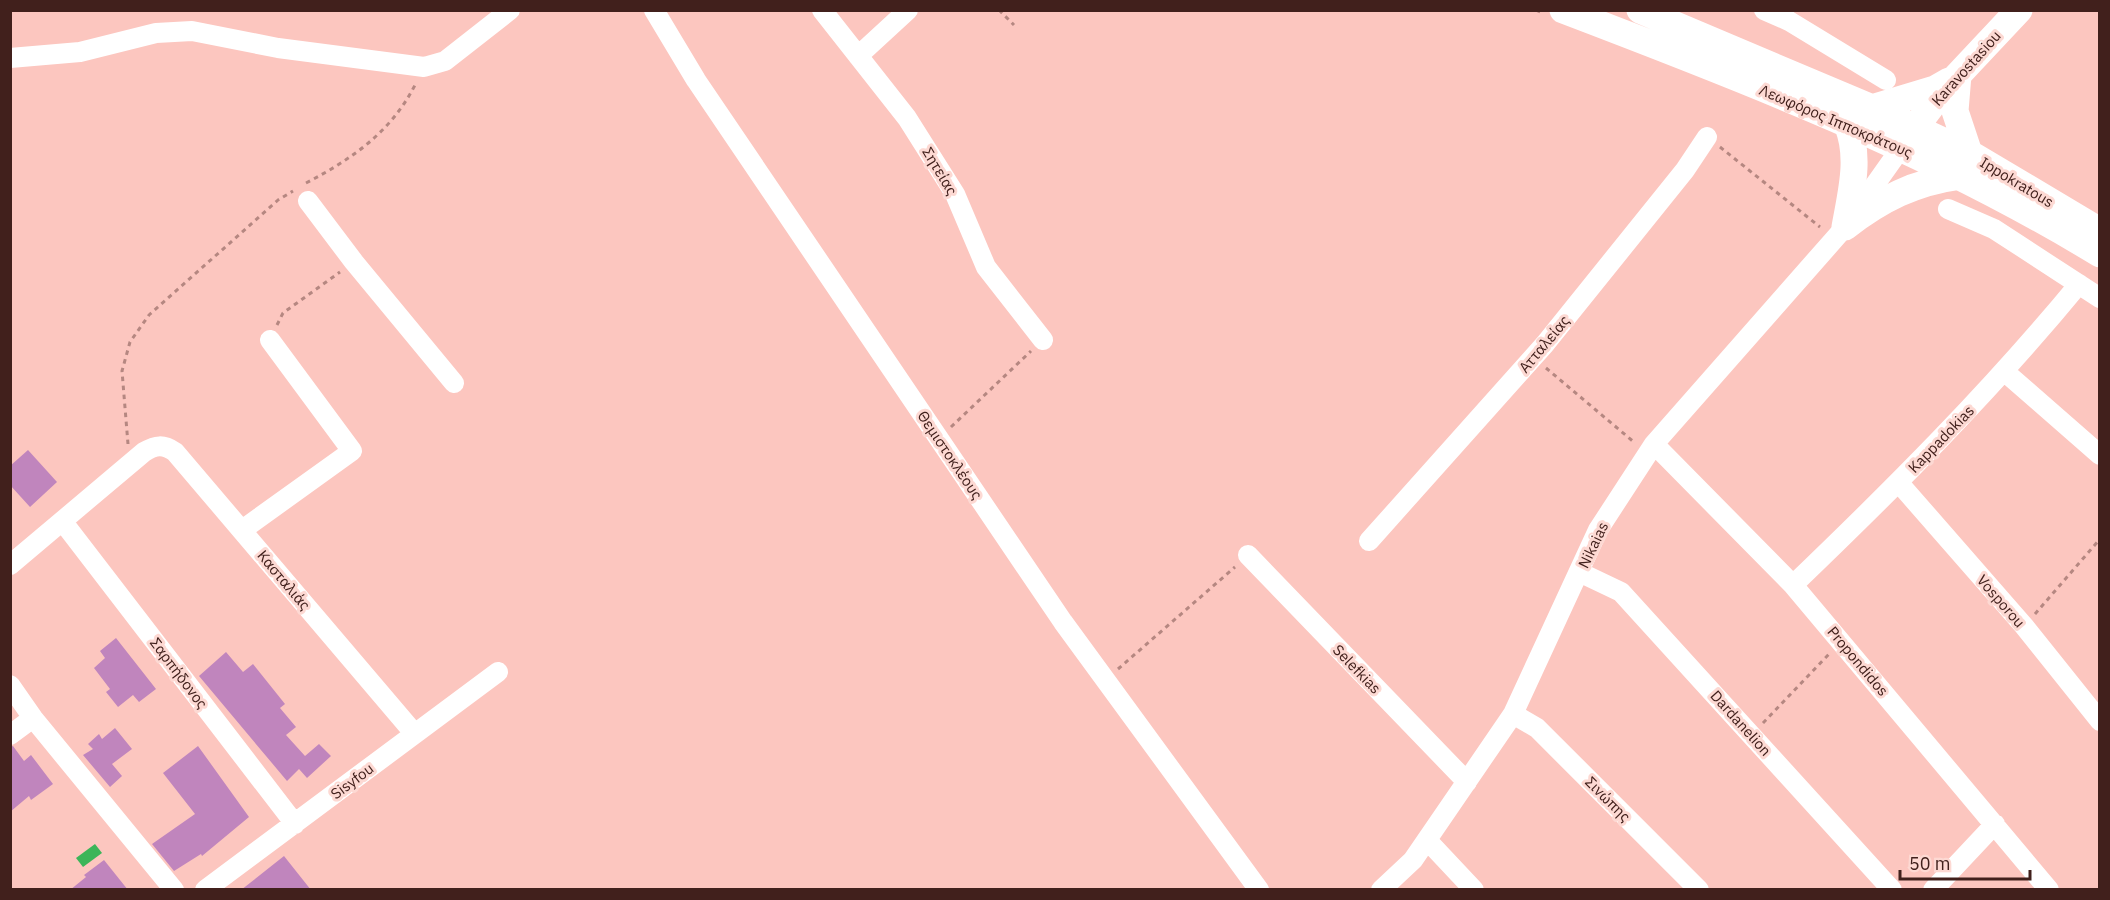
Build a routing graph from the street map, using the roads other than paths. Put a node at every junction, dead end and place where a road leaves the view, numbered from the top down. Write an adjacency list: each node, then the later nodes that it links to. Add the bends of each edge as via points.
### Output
1 (510, 10): 11 (street, via 445,61 424,67 278,48 192,31 156,33 80,52)
2 (654, 10): 53 (street, Θεμιστοκλέους, via 696,80 1063,622)
3 (822, 10): 10 (street, Σητείας)
4 (908, 10): 10 (street)
5 (1563, 10): 15 (main road, Λεωφόρος Ιπποκράτους)
6 (1640, 10): 14 (main road, Λεωφόρος Ιπποκράτους)
7 (1764, 10): 9 (street)
8 (2019, 10): 12 (main road, Karavostasiou)
9 (1794, 16): 13 (street)
10 (858, 56): 27 (street, Σητείας, via 907,118 955,194 986,267)
11 (10, 58)
12 (1958, 75): 14 (main road, via 1935,89); 17 (main road, Karavostasiou); 18 (main road, via 1955,111)
13 (1886, 80)
14 (1872, 108): 17 (main road, Λεωφόρος Ιπποκράτους)
15 (1847, 124): 17 (main road, Λεωφόρος Ιπποκράτους); 22 (main road, via 1852,136 1854,170)
16 (1707, 137): 35 (street, Ατταλείας, via 1685,170 1533,357)
17 (1917, 137): 18 (main road, Λεωφόρος Ιπποκράτους); 22 (street, Nikaias)
18 (1965, 165): 21 (main road, Ippokratous); 22 (main road, via 1874,205); 23 (main road, Λεωφόρος Ιπποκράτους)
19 (308, 201): 29 (street)
20 (1948, 209): 24 (street, via 1994,229)
21 (2100, 231)
22 (1840, 233): 30 (street, Nikaias)
23 (2100, 254)
24 (2079, 284): 25 (street); 28 (street, Kappadokias)
25 (2100, 298)
26 (270, 340): 34 (street, via 351,450)
27 (1043, 340)
28 (2005, 372): 31 (street); 32 (street, Kappadokias)
29 (454, 383)
30 (1651, 449): 38 (street, Nikaias, via 1598,530); 39 (street, Propondidos)
31 (2100, 455)
32 (1899, 483): 39 (street, Kappadokias); 44 (street, Vosporou, via 2024,626)
33 (63, 522): 34 (street, Κασταλιάς, via 137,458 155,446 166,446); 37 (street); 48 (street, Σαρπήδονος)
34 (242, 530): 45 (street, Κασταλιάς)
35 (1369, 541)
36 (1248, 555): 47 (street, Selefkias)
37 (10, 565)
38 (1579, 572): 42 (street, Nikaias); 57 (street, Dardanelion, via 1621,592)
39 (1792, 585): 49 (street, Propondidos)
40 (498, 672): 45 (street, Sisyfou)
41 (10, 685): 43 (street)
42 (1514, 714): 47 (street, Nikaias); 56 (street, Σινώπης, via 1537,728)
43 (33, 718): 46 (street); 51 (street)
44 (2100, 721)
45 (414, 733): 48 (street, Sisyfou)
46 (10, 735)
47 (1467, 782): 50 (street, Nikaias)
48 (295, 824): 52 (street, Sisyfou)
49 (1995, 824): 58 (street); 59 (street, Propondidos)
50 (1427, 840): 54 (street, Nikaias, via 1413,860); 55 (street)
51 (174, 890)
52 (205, 890)
53 (1259, 890)
54 (1381, 890)
55 (1474, 890)
56 (1699, 890)
57 (1892, 890)
58 (1933, 890)
59 (2049, 890)

